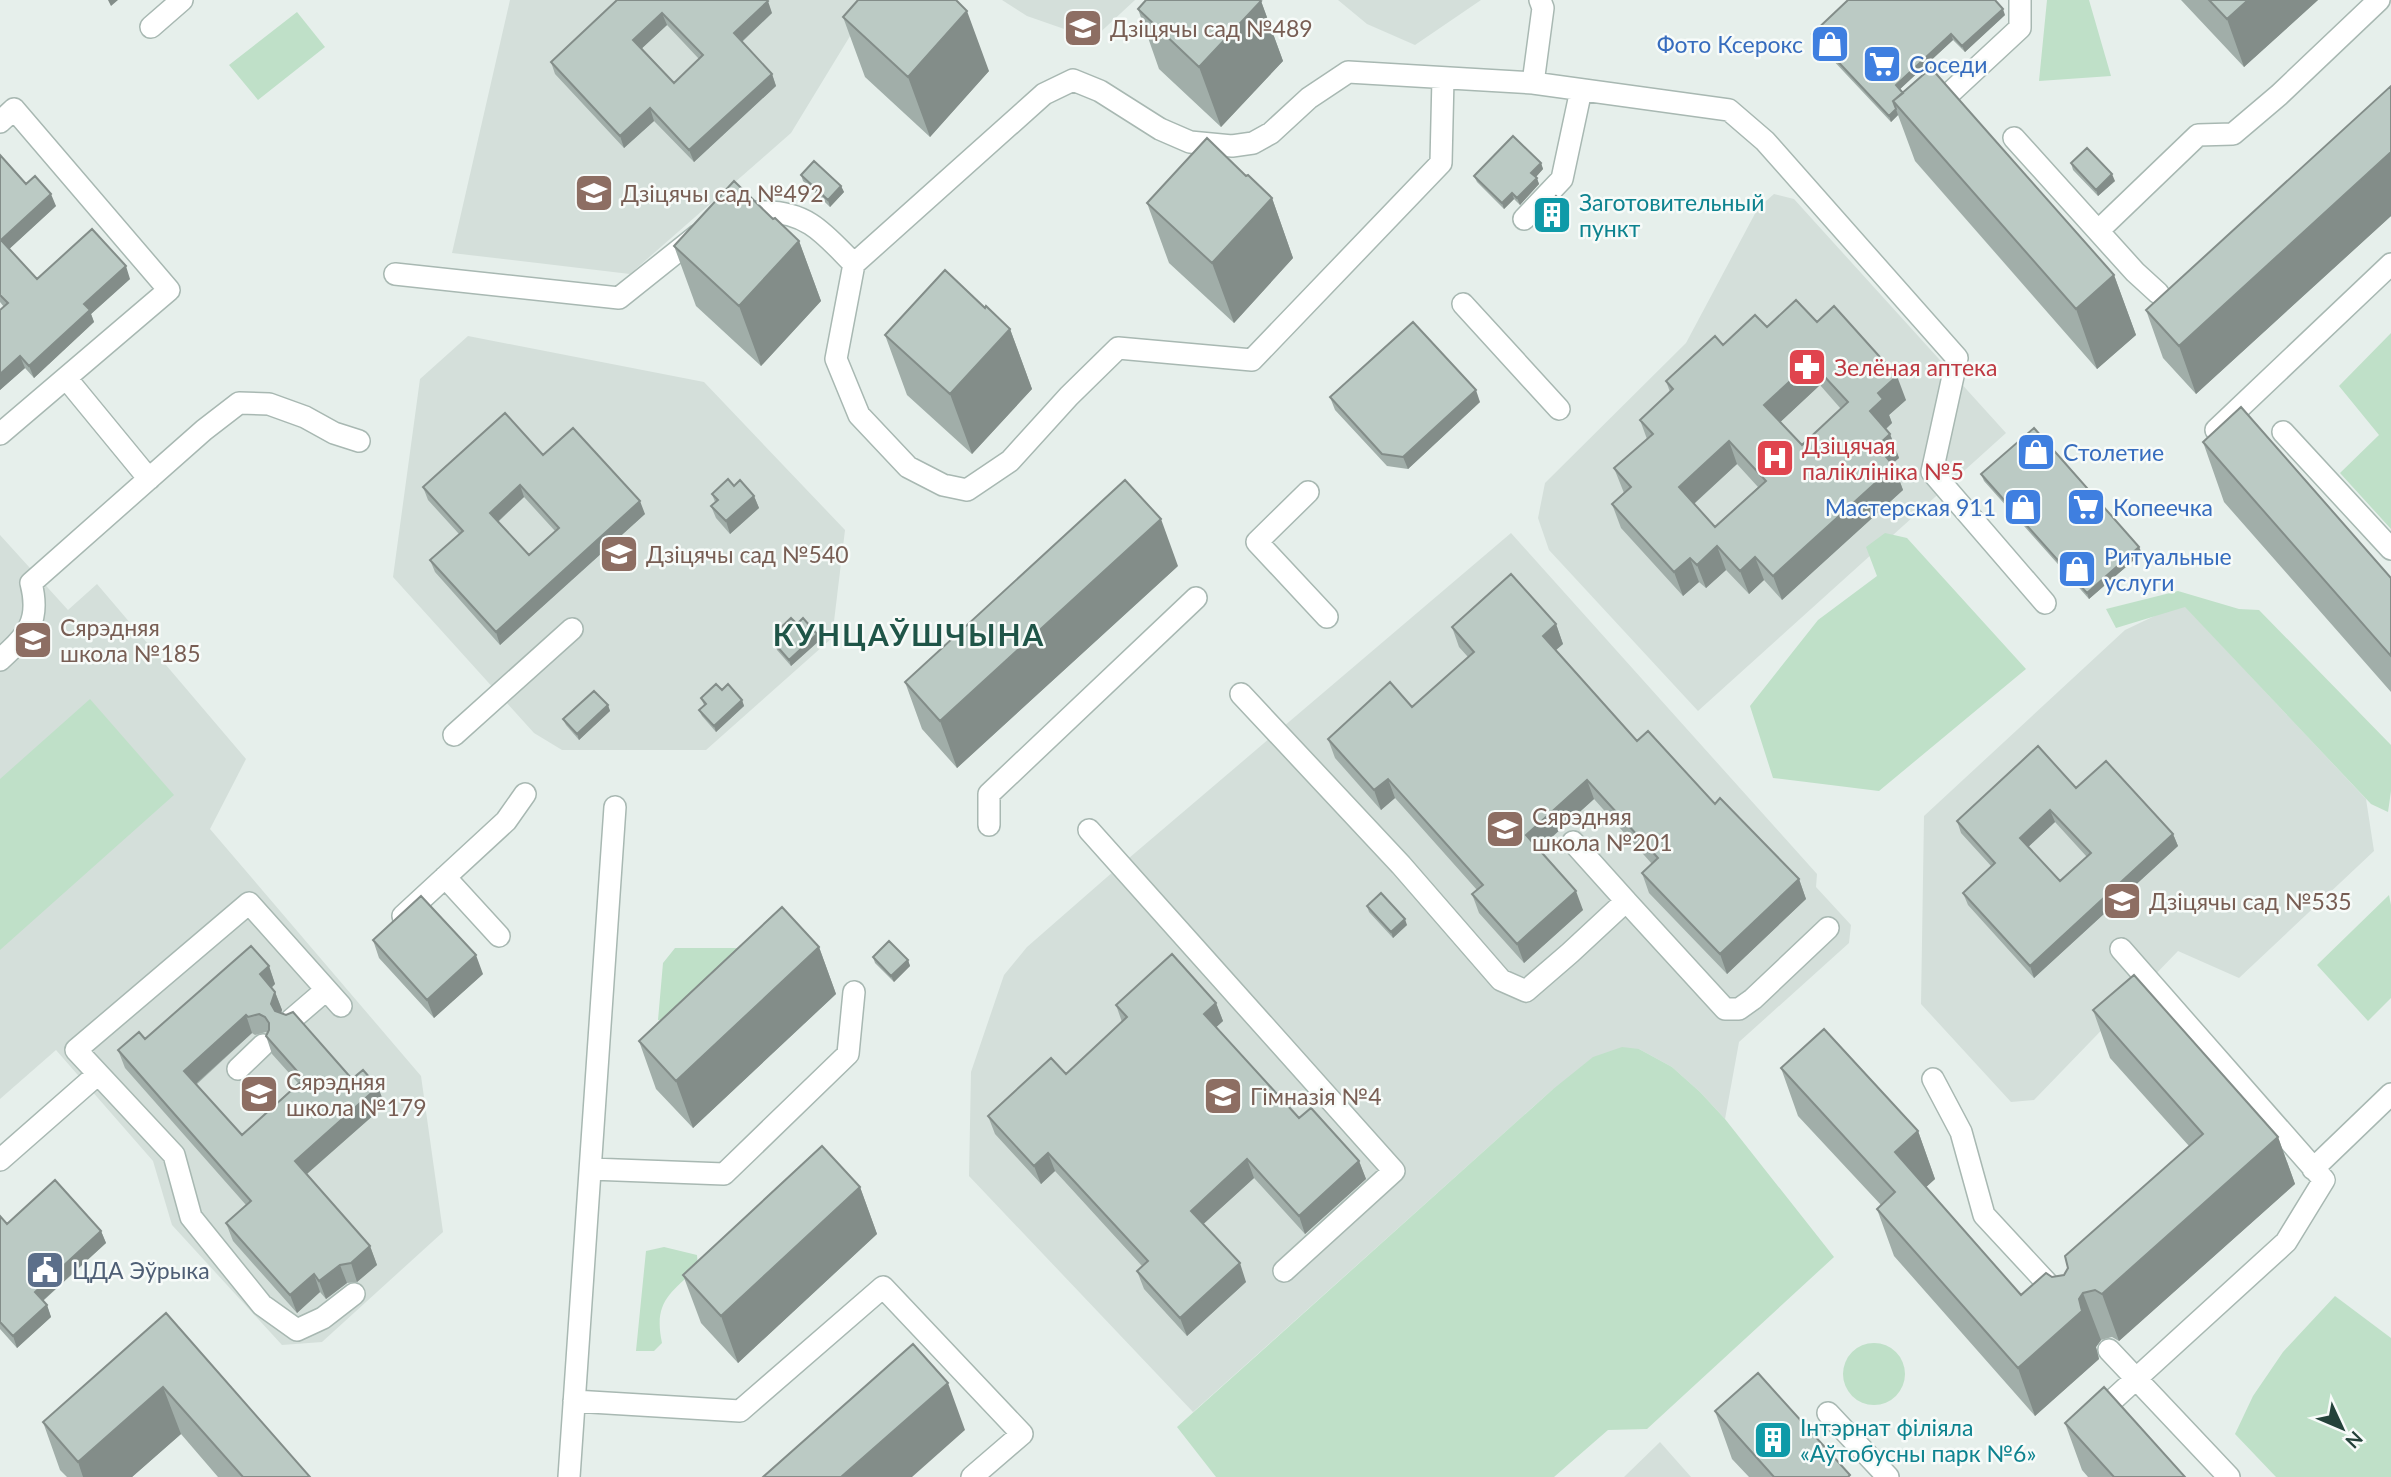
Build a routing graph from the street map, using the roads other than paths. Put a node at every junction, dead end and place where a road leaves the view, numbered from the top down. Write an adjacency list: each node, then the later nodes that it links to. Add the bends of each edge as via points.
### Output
1 (182, 0): 5 (lane)
2 (1540, 0): 7 (lane, via 1543,8)
3 (2021, 0): 9 (lane, via 2020,28)
4 (2379, 0): 13 (lane, via 2233,134 2198,135)
5 (151, 27)
6 (1443, 78): 7 (lane); 14 (lane, via 1348,72 1253,144 1232,146 1190,142 1073,80 1044,94); 14 (lane, via 1441,163 1252,360 1118,348 1010,461 967,490 943,485 908,467 859,415 835,359)
7 (1533, 83): 8 (lane)
8 (1581, 90): 12 (lane, via 1562,179); 29 (lane, via 1729,110 1765,141 1957,358 1932,472)
9 (1936, 106)
10 (0, 122): 19 (lane, via 14,109 169,289)
11 (2014, 138): 13 (lane)
12 (1524, 219)
13 (2098, 231): 17 (lane)
14 (854, 264): 16 (lane, via 811,222 779,212 744,212 717,222 619,298)
15 (2391, 264): 21 (lane)
16 (394, 274)
17 (2158, 293)
18 (1463, 304): 20 (lane)
19 (66, 378): 23 (lane); 25 (lane)
20 (1559, 408)
21 (2216, 430)
22 (2283, 432): 27 (lane)
23 (0, 434)
24 (359, 441): 25 (lane, via 269,404 239,403)
25 (149, 479): 32 (lane, via 31,583 33,623)
26 (1308, 492): 30 (lane, via 1257,542)
27 (2391, 549)
28 (1196, 598): 37 (lane, via 989,794)
29 (2045, 603)
30 (1327, 617)
31 (572, 629): 34 (lane)
32 (0, 660)
33 (1241, 694): 41 (lane, via 1501,980 1525,991)
34 (454, 734)
35 (525, 794): 40 (lane, via 506,821)
36 (615, 807): 56 (lane)
37 (989, 825)
38 (1089, 830): 58 (lane, via 1394,1171)
39 (1573, 842): 41 (lane)
40 (445, 877): 43 (lane); 44 (lane)
41 (1626, 901): 42 (lane, via 1725,1009 1739,1009 1753,999)
42 (1828, 928)
43 (385, 933)
44 (499, 936)
45 (2121, 949): 57 (lane)
46 (326, 990): 48 (lane); 49 (lane); 52 (lane, via 249,903 76,1050)
47 (854, 992): 56 (lane, via 848,1054 724,1174)
48 (341, 1006)
49 (291, 1020)
50 (263, 1045): 51 (lane)
51 (238, 1069)
52 (98, 1074): 55 (lane); 59 (lane, via 174,1155 191,1217 262,1305 297,1330 323,1318)
53 (1933, 1079): 60 (lane, via 1961,1132 1984,1215)
54 (2391, 1094): 57 (lane)
55 (0, 1160)
56 (591, 1169): 63 (lane)
57 (2313, 1169): 62 (lane, via 2324,1180 2286,1242)
58 (1284, 1271)
59 (354, 1294)
60 (2073, 1311)
61 (2109, 1350): 62 (lane)
62 (2136, 1380): 65 (lane); 69 (lane)
63 (575, 1401): 66 (lane); 67 (lane, via 740,1411 883,1287 1022,1434)
64 (1828, 1413): 68 (lane)
65 (2091, 1419)
66 (569, 1477)
67 (972, 1477)
68 (1888, 1477)
69 (2229, 1477)

